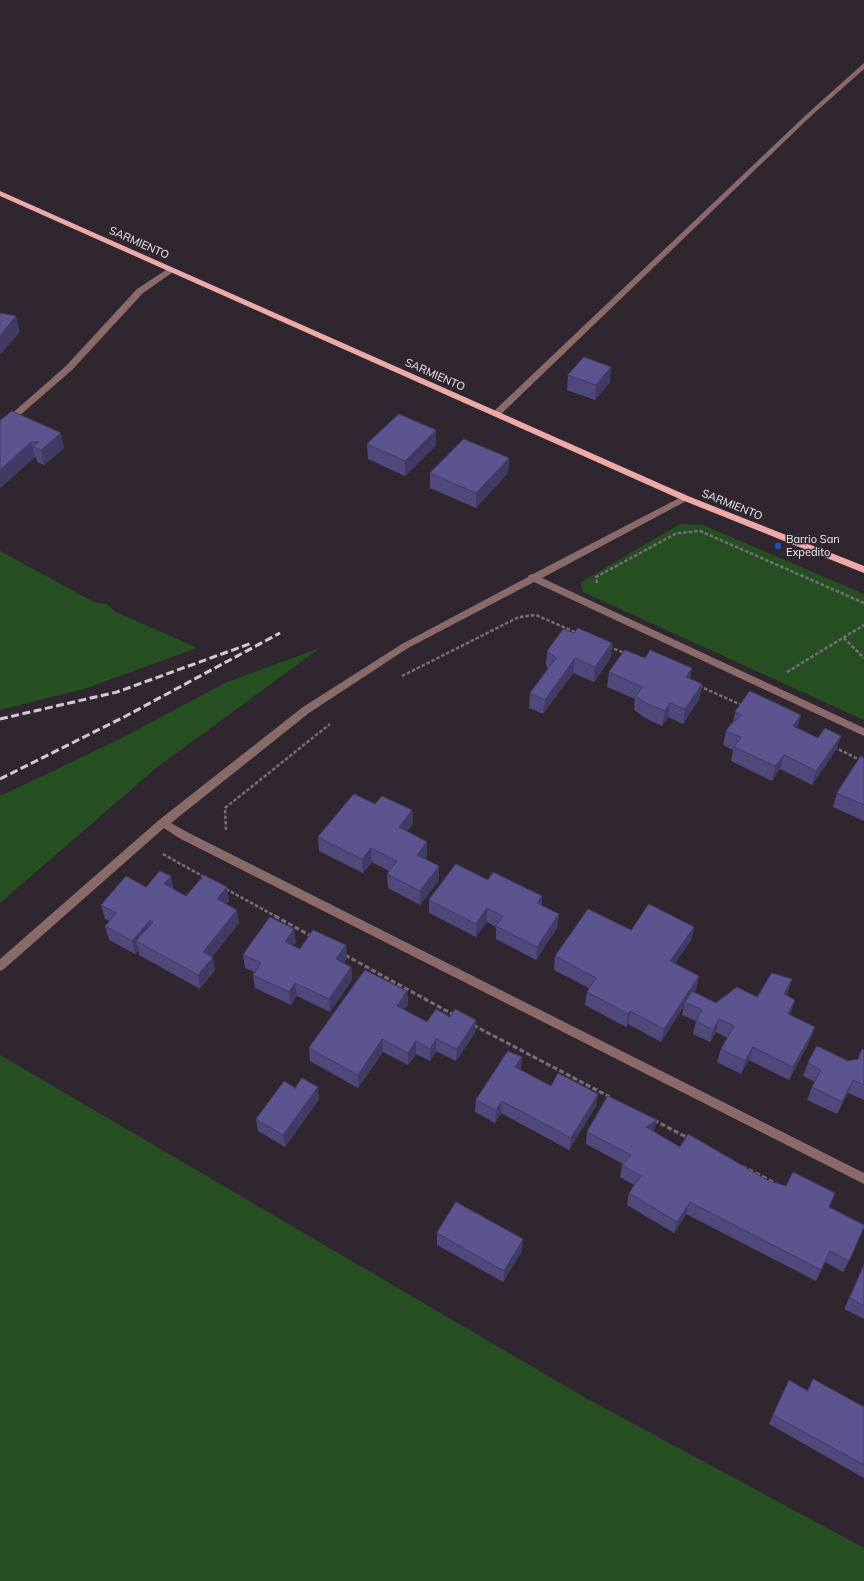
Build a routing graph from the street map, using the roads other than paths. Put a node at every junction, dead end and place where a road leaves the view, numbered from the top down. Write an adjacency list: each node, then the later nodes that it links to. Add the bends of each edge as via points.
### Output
1 (864, 65): 4 (street)
2 (0, 194): 3 (main road, SARMIENTO)
3 (172, 270): 4 (main road, SARMIENTO); 5 (street, via 140,292 69,368)
4 (496, 414): 6 (main road, SARMIENTO)
5 (0, 428)
6 (685, 498): 7 (main road, SARMIENTO); 8 (street)
7 (864, 570)
8 (532, 577): 9 (street); 10 (street, via 405,646 306,710)
9 (864, 732)
10 (163, 822): 11 (street); 12 (street, via 183,835)
11 (0, 966)
12 (864, 1179)

